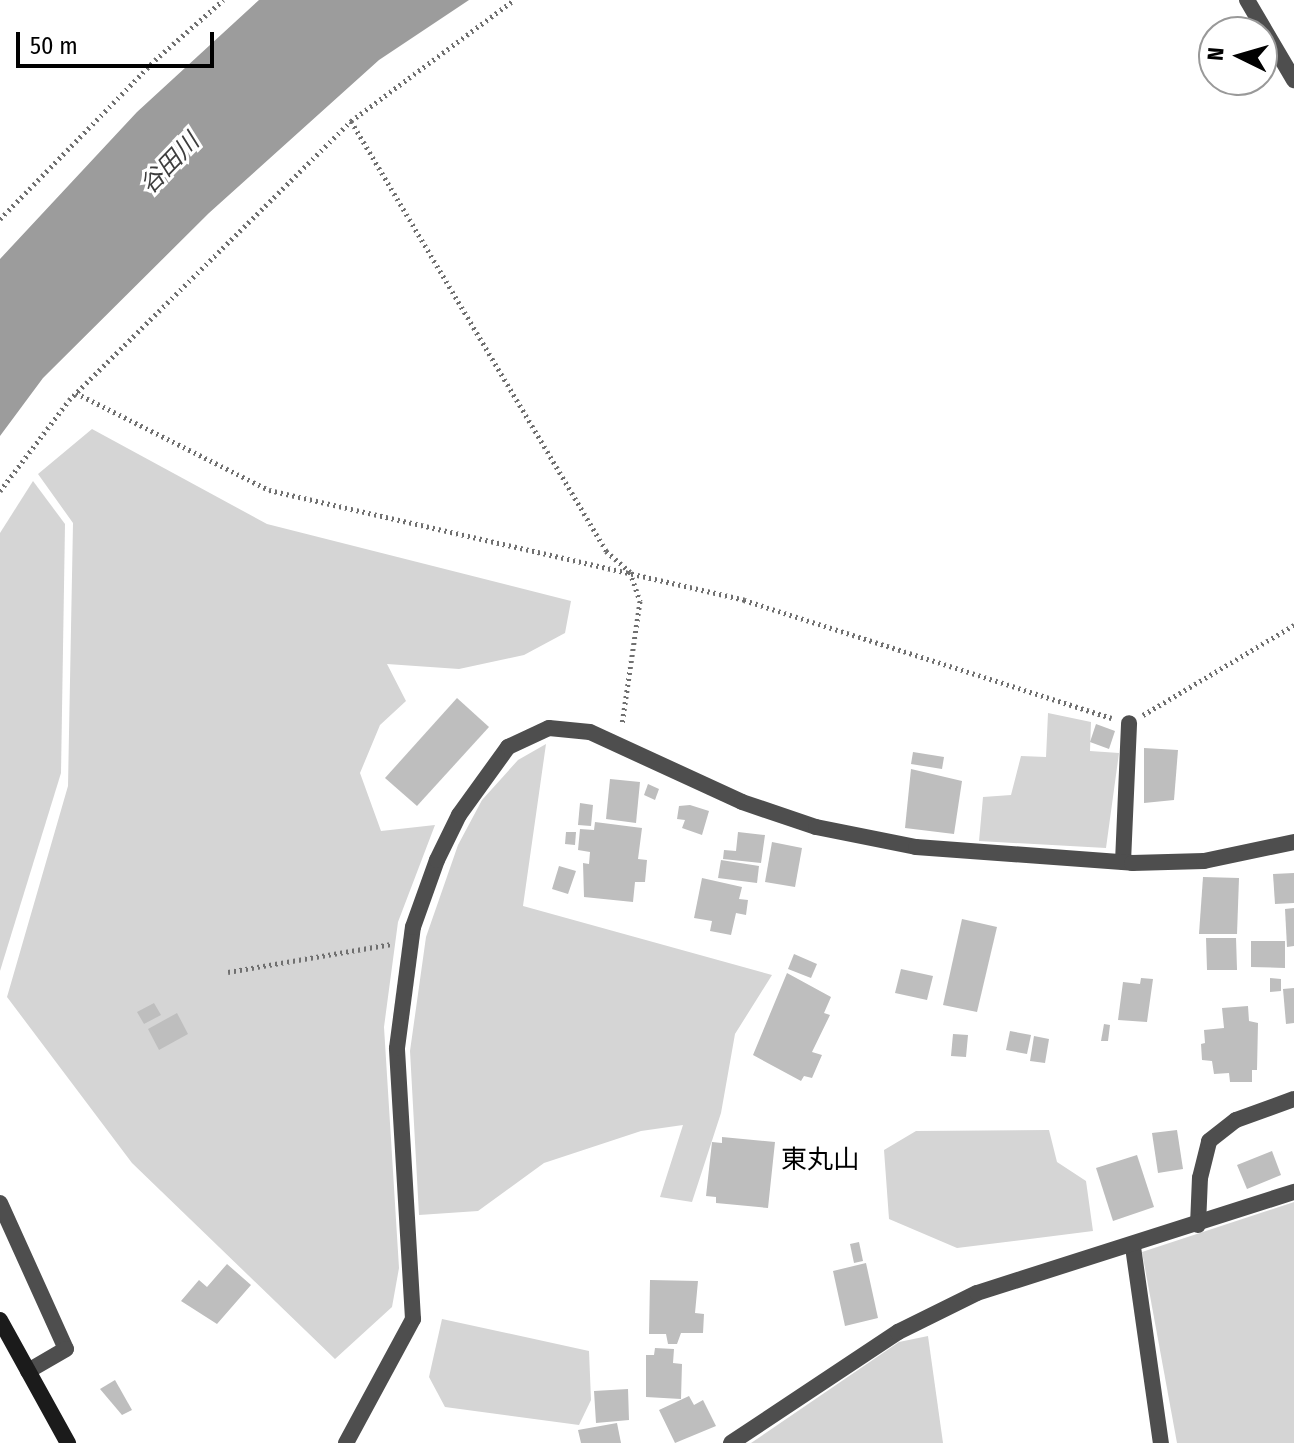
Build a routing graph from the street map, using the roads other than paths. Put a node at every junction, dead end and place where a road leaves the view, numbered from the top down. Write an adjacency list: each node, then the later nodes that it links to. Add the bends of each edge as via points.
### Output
1 (1247, 0): 2 (street)
2 (1294, 80)
3 (1129, 723): 5 (street)
4 (1294, 842): 5 (street, via 1204,861)
5 (1123, 862): 14 (street, via 870,841 742,802 618,745 563,728 534,732 508,747 482,776 437,860 410,944 397,1048 413,1319)
6 (1294, 1099): 9 (street, via 1236,1120 1209,1141 1200,1178)
7 (1294, 1192): 9 (street)
8 (0, 1203): 12 (street, via 66,1349)
9 (1198, 1225): 10 (street)
10 (1133, 1247): 15 (street, via 977,1293 898,1332); 16 (street)
11 (0, 1320): 12 (street)
12 (28, 1371): 13 (street)
13 (68, 1443)
14 (346, 1443)
15 (731, 1443)
16 (1161, 1443)

